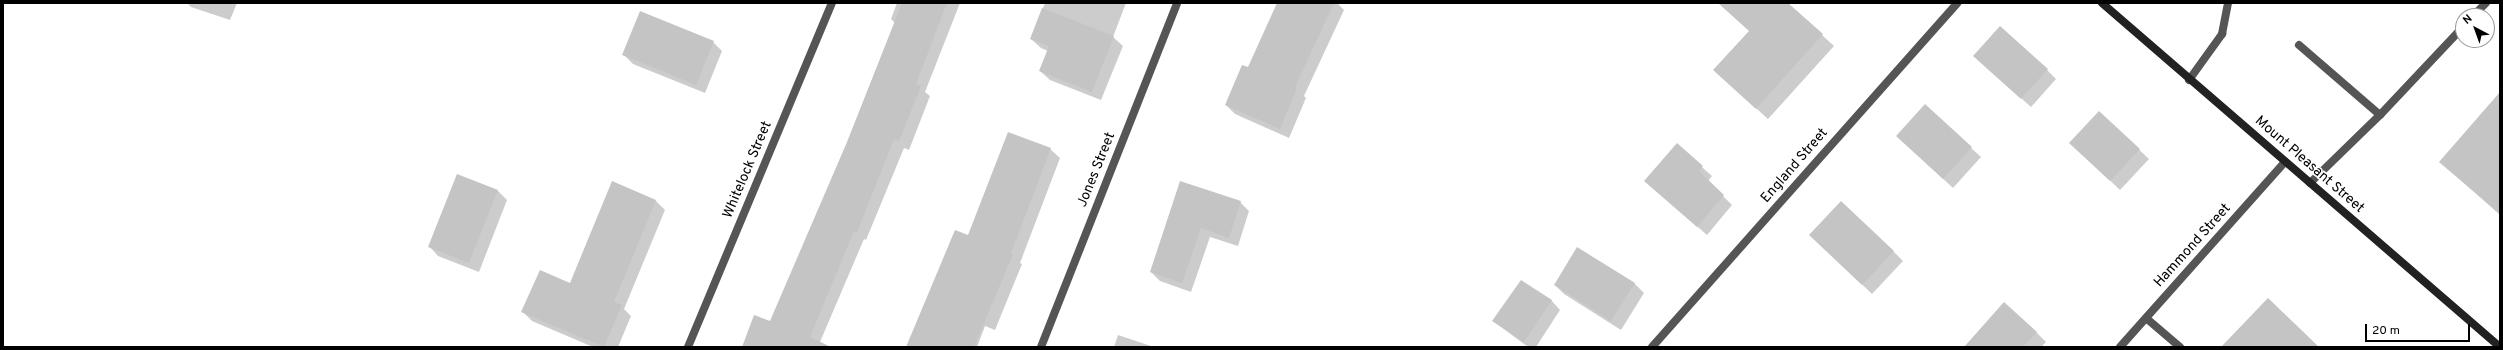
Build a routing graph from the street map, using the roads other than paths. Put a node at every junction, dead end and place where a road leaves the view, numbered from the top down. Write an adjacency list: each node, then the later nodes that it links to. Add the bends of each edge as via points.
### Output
1 (832, 3): 13 (street, Whitelock Street)
2 (1177, 3): 14 (street, Jones Street)
3 (1957, 3): 15 (street, England Street)
4 (2102, 3): 8 (main road, Mount Pleasant Street)
5 (2228, 3): 8 (street, via 2222,34)
6 (2455, 35): 9 (street)
7 (2299, 45): 9 (street)
8 (2189, 80): 10 (main road, Mount Pleasant Street)
9 (2380, 115): 11 (street)
10 (2285, 162): 11 (main road, Mount Pleasant Street); 12 (street, Hammond Street)
11 (2310, 183): 18 (main road, Mount Pleasant Street)
12 (2146, 318): 16 (street, Hammond Street); 17 (street)
13 (688, 347)
14 (1041, 347)
15 (1652, 347)
16 (2120, 347)
17 (2180, 347)
18 (2500, 347)

